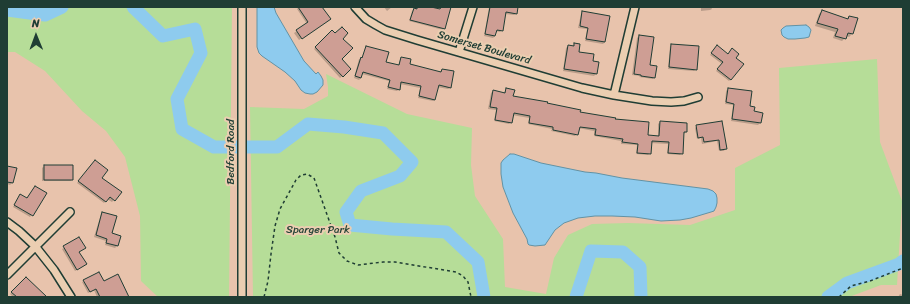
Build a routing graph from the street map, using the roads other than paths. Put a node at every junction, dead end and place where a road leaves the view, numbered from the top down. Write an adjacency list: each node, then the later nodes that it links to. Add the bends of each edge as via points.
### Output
1 (242, 7): 13 (street, Bedford Road)
2 (356, 7): 5 (street, Somerset Boulevard, via 366,19 385,30)
3 (473, 7): 5 (street)
4 (634, 7): 6 (street)
5 (459, 52): 6 (street, Somerset Boulevard)
6 (614, 95): 7 (street, Somerset Boulevard, via 671,102)
7 (698, 97)
8 (70, 212): 10 (street)
9 (7, 222): 10 (street)
10 (36, 246): 11 (street); 12 (street)
11 (7, 275)
12 (71, 297)
13 (242, 297)

